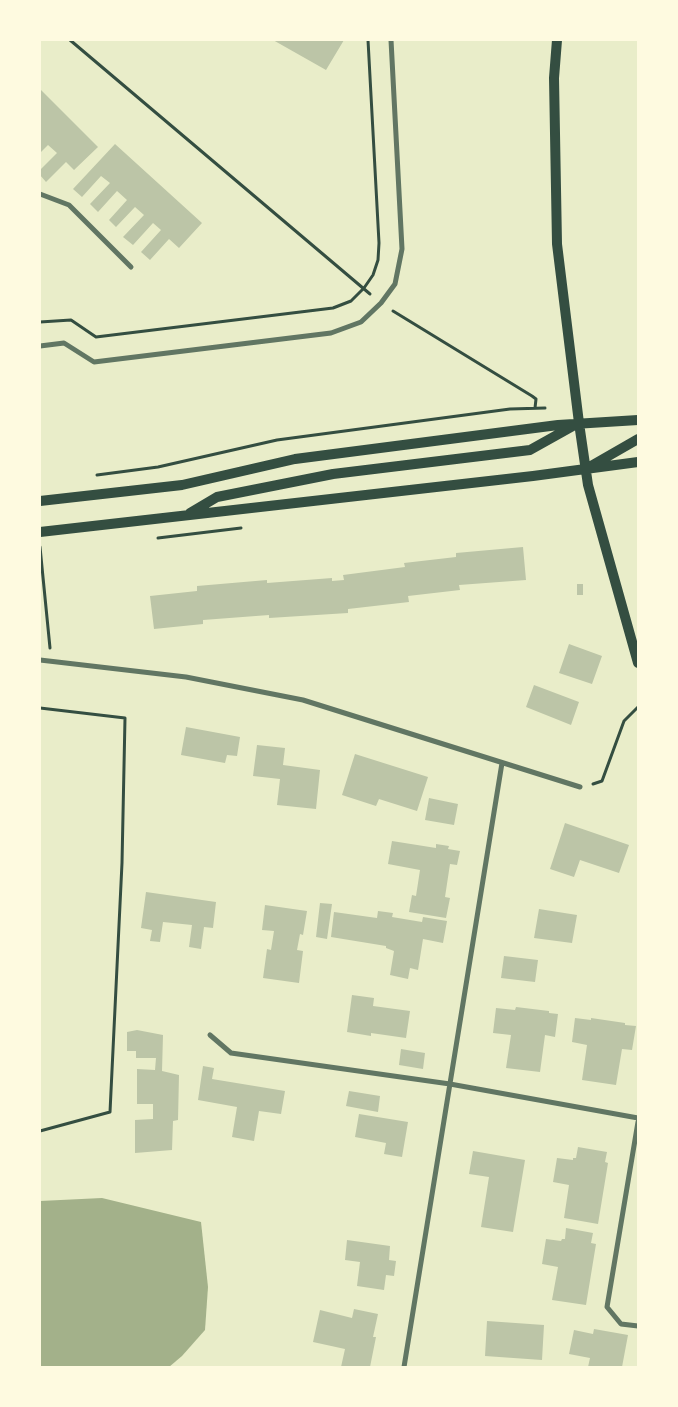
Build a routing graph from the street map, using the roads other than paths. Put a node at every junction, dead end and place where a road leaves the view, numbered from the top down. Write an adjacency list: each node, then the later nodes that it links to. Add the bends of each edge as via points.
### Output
1 (391, 40): 5 (street, via 402,249 395,284 361,322 331,333 94,362 64,343)
2 (557, 40): 7 (main road, via 554,78 557,244)
3 (40, 194): 4 (street, via 69,205)
4 (131, 266)
5 (40, 346)
6 (638, 420): 7 (main road)
7 (579, 423): 10 (main road); 11 (main road, via 295,459 182,486); 12 (main road, via 530,450 333,474 217,497)
8 (638, 439): 10 (main road)
9 (638, 462): 10 (main road)
10 (585, 469): 12 (main road); 15 (main road)
11 (40, 501)
12 (188, 515): 13 (main road)
13 (40, 532)
14 (40, 660): 16 (street, via 186,677 303,700)
15 (638, 663)
16 (502, 762): 17 (street); 19 (street)
17 (580, 787)
18 (210, 1034): 19 (street, via 231,1053)
19 (450, 1084): 20 (street); 23 (street)
20 (638, 1118)
21 (638, 1122): 22 (street, via 607,1307 621,1324)
22 (638, 1326)
23 (404, 1367)

